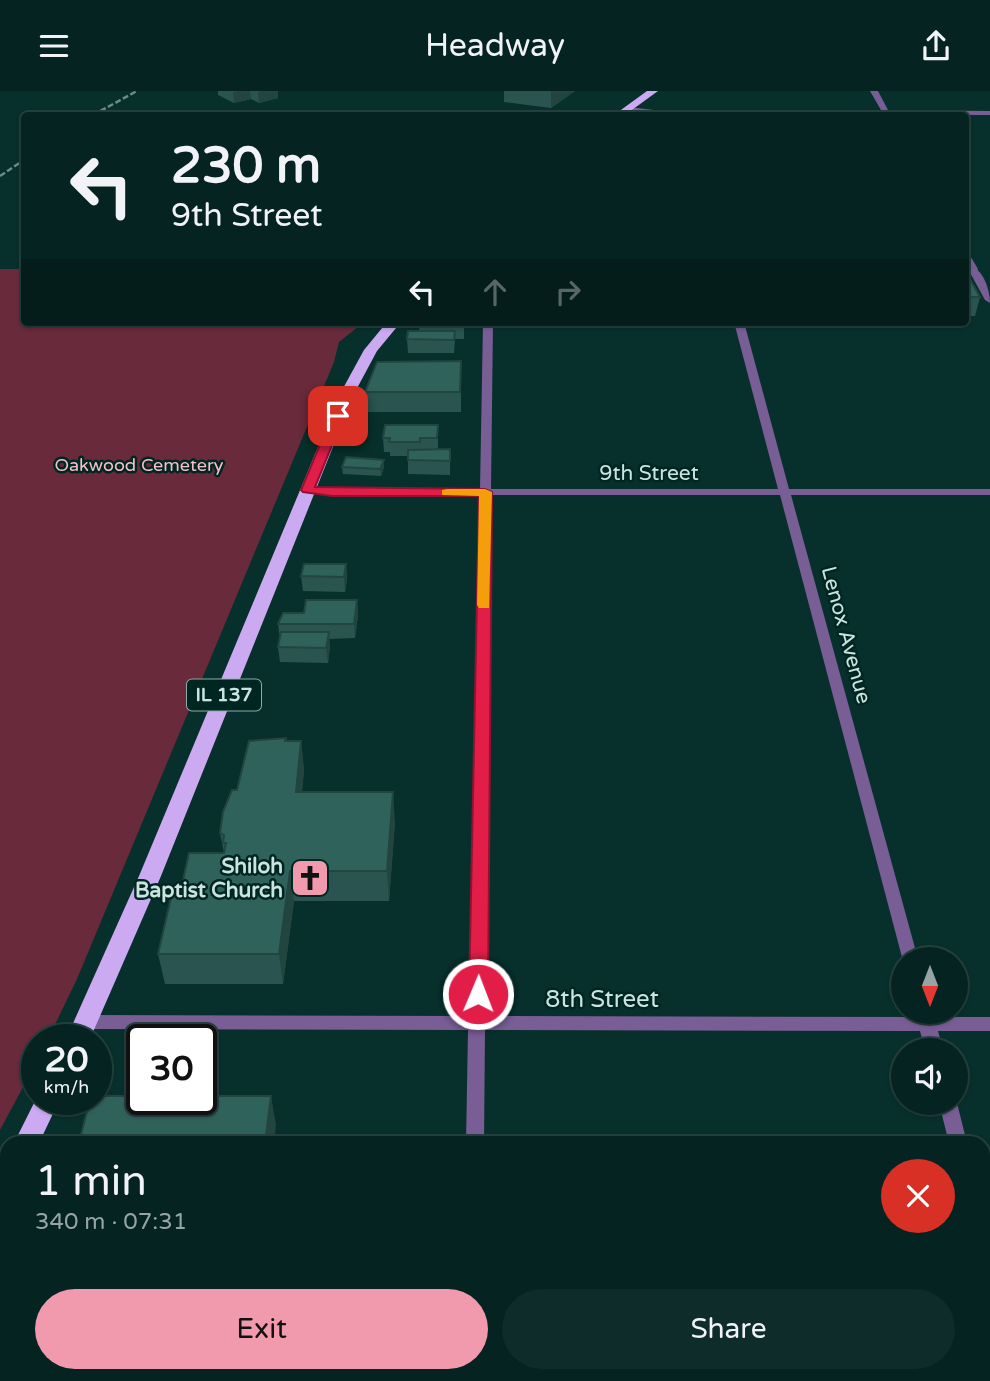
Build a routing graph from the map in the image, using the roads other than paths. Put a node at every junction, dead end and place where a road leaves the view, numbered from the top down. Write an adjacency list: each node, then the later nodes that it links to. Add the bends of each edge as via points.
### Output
1 (653, 91): 3 (highway)
2 (874, 91): 4 (street)
3 (624, 112)
4 (886, 112)
5 (969, 113): 6 (street)
6 (990, 113)
7 (974, 269): 8 (street)
8 (990, 300)
9 (391, 326): 12 (highway, IL 137, via 371,350 348,392)
10 (488, 326): 13 (street)
11 (740, 326): 14 (street, Lenox Avenue)
12 (307, 490): 13 (street, 9th Street); 20 (highway, IL 137)
13 (485, 492): 14 (street, 9th Street); 19 (street)
14 (783, 492): 15 (street, 9th Street); 16 (street, Lenox Avenue)
15 (990, 492)
16 (907, 947)
17 (891, 1018): 19 (street, 8th Street)
18 (968, 1022): 21 (street, 8th Street)
19 (477, 1023): 22 (street, 8th Street); 26 (street)
20 (86, 1024)
21 (990, 1024)
22 (112, 1030)
23 (40, 1115): 25 (highway)
24 (951, 1115): 27 (street)
25 (30, 1136)
26 (475, 1136)
27 (956, 1136)

